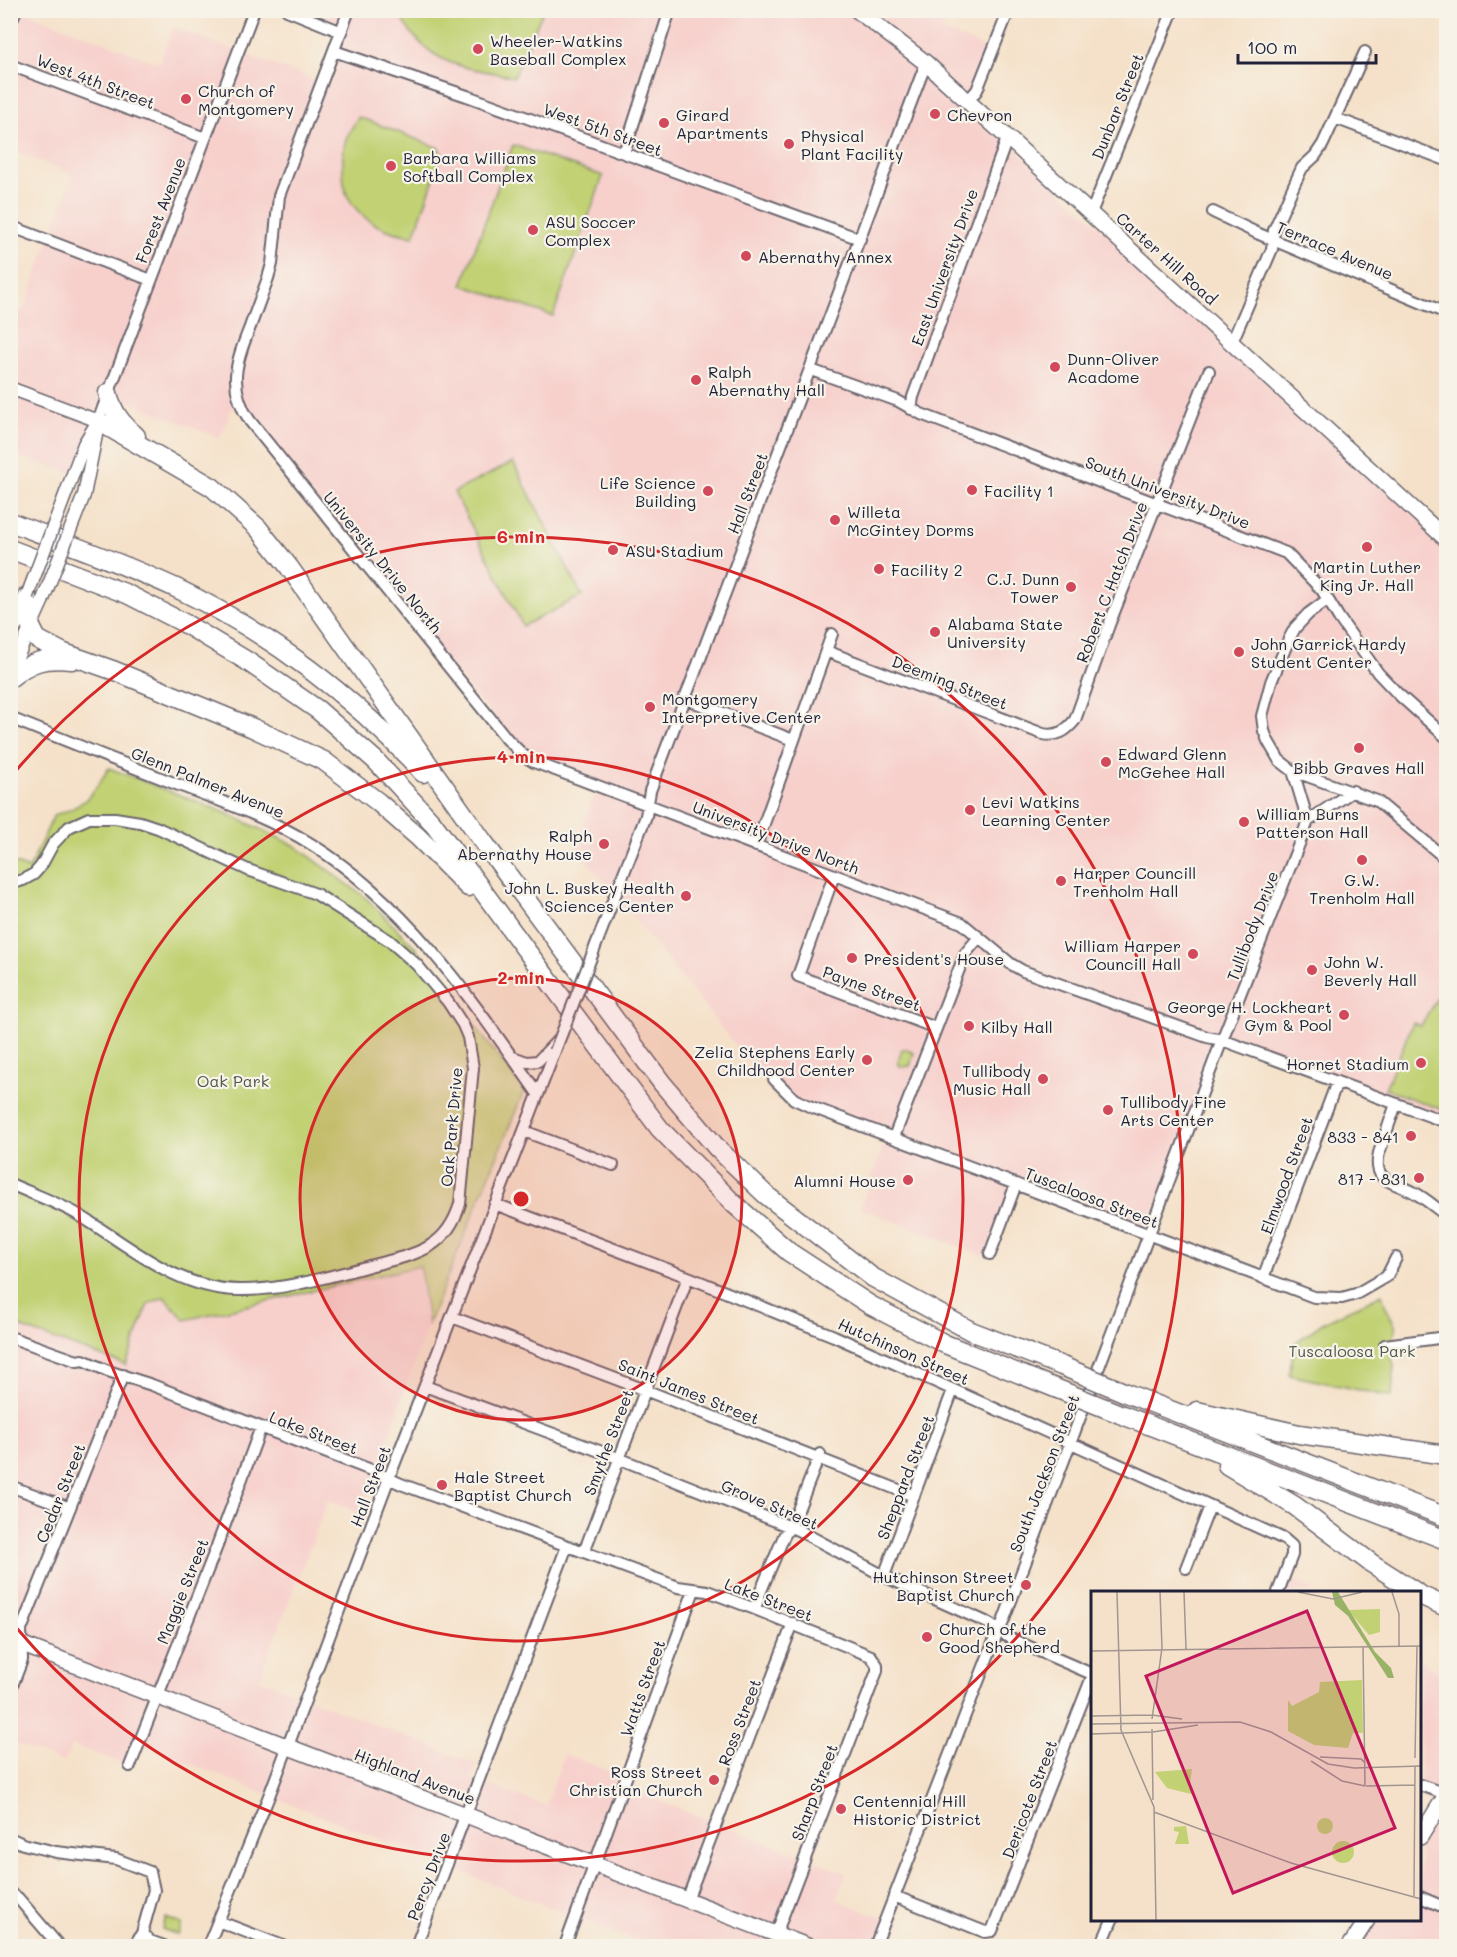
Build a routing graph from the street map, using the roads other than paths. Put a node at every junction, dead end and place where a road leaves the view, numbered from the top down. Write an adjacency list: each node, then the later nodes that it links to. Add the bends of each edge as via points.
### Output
1 (16, 10): 9 (street)
2 (254, 10): 18 (street, Forest Avenue)
3 (288, 10): 10 (street)
4 (350, 10): 10 (street)
5 (670, 10): 19 (street)
6 (857, 10): 13 (main road, Carter Hill Road)
7 (1009, 10): 15 (street, via 976,90)
8 (1173, 10): 22 (street, Dunbar Street)
9 (10, 24)
10 (342, 32): 11 (street)
11 (334, 51): 19 (street, West 5th Street); 56 (street, University Drive North, via 279,196 272,264 237,359 236,390 248,419 507,739 534,762)
12 (1365, 52): 16 (street)
13 (926, 63): 15 (main road, Carter Hill Road); 24 (street, Hall Street)
14 (10, 64): 18 (street, West 4th Street)
15 (968, 100): 17 (main road, Carter Hill Road)
16 (1335, 118): 20 (street); 25 (street, via 1320,150 1300,172)
17 (1008, 136): 22 (main road, Carter Hill Road); 33 (street, East University Drive)
18 (205, 138): 26 (street, Forest Avenue)
19 (624, 153): 24 (street, West 5th Street)
20 (1446, 160)
21 (1213, 212): 25 (street, Terrace Avenue)
22 (1090, 213): 28 (main road, Carter Hill Road)
23 (10, 226): 26 (street)
24 (860, 239): 29 (street, Hall Street)
25 (1273, 240): 27 (street, Terrace Avenue); 28 (street)
26 (151, 280): 32 (street, Forest Avenue)
27 (1446, 313)
28 (1232, 342): 38 (main road, Carter Hill Road)
29 (811, 370): 33 (street, South University Drive, via 898,401); 49 (street, Hall Street)
30 (1209, 371): 36 (street, Robert C Hatch Drive)
31 (10, 388): 34 (street)
32 (108, 393): 34 (street, Forest Avenue); 35 (highway, via 115,414)
33 (910, 409): 36 (street, South University Drive)
34 (98, 421): 35 (highway); 40 (street, Forest Avenue, bridge, via 84,444); 40 (street, Forest Avenue, bridge, via 84,495)
35 (160, 456): 58 (highway, via 212,487 258,528)
36 (1156, 504): 41 (street, South University Drive, via 1286,553); 51 (street, Robert C Hatch Drive, via 1075,720)
37 (10, 522): 58 (highway, via 178,589 292,657 348,700 410,758)
38 (1446, 539)
39 (10, 549): 64 (highway, via 127,594 184,623 318,710 376,761 432,822)
40 (35, 599): 42 (highway, via 28,621); 44 (street, Forest Avenue)
41 (1327, 600): 52 (street, South University Drive, via 1378,673); 54 (street, via 1308,614 1288,639 1264,707 1268,741 1279,760)
42 (31, 629): 46 (highway, via 45,644); 47 (street)
43 (832, 634): 45 (street)
44 (10, 640)
45 (826, 651): 51 (street, Deeming Street, via 1043,734); 53 (street)
46 (88, 662): 48 (highway, via 35,661); 64 (highway, via 324,761 418,837)
47 (10, 673)
48 (10, 678)
49 (684, 698): 53 (street); 56 (street, Hall Street)
50 (10, 718): 68 (street, Glenn Palmer Avenue, via 240,809 312,844 359,878 396,912 429,948)
51 (1063, 732)
52 (1446, 737)
53 (793, 740): 59 (street)
54 (1293, 771): 55 (street); 57 (street)
55 (1353, 791): 57 (street); 60 (street, via 1386,807)
56 (648, 804): 59 (street, University Drive North); 66 (street, Hall Street, bridge)
57 (1308, 821): 67 (street, Tullibody Drive)
58 (482, 840): 94 (highway, bridge, via 662,1083 717,1148 766,1195 872,1277 970,1331)
59 (756, 846): 61 (street, University Drive North)
60 (1446, 859)
61 (834, 874): 63 (street, University Drive North, via 962,923); 65 (street, Payne Street, via 798,976)
62 (10, 884): 77 (street, Oak Park Drive, via 34,874 60,835 89,818 115,818 158,828 248,870 316,894 390,941 417,965 458,1016 468,1037 473,1068 457,1215 441,1238 417,1254 258,1290 207,1286 146,1261 74,1212)
63 (979, 937): 65 (street, via 965,954); 67 (street, University Drive North, via 1023,971)
64 (526, 950): 96 (highway, bridge, via 660,1129 733,1203 789,1252 870,1305 945,1344)
65 (936, 1028): 75 (street)
66 (561, 1036): 68 (street, Hall Street, via 538,1061); 71 (street, Hall Street, bridge)
67 (1222, 1040): 70 (street, University Drive North); 81 (street, South Jackson Street)
68 (511, 1056): 71 (street, Glenn Palmer Avenue)
69 (774, 1079): 75 (street, Tuscaloosa Street, via 794,1099)
70 (1337, 1083): 72 (street, University Drive North); 85 (street, Elmwood Street)
71 (538, 1094): 74 (street, Hall Street)
72 (1396, 1104): 73 (street, University Drive North); 80 (street, via 1377,1161 1379,1174)
73 (1446, 1122)
74 (525, 1131): 76 (street); 79 (street, Hall Street)
75 (894, 1137): 78 (street, Tuscaloosa Street)
76 (613, 1165)
77 (10, 1184)
78 (1017, 1184): 81 (street, Tuscaloosa Street); 82 (street)
79 (495, 1204): 84 (street, Hutchinson Street); 86 (street, Hall Street)
80 (1446, 1215)
81 (1150, 1234): 85 (street, Tuscaloosa Street); 97 (street, South Jackson Street)
82 (990, 1254)
83 (1396, 1257): 85 (street, Tuscaloosa Street, via 1387,1276 1342,1298 1314,1297)
84 (688, 1277): 92 (street, Smythe Street); 93 (street, Hutchinson Street)
85 (1263, 1278)
86 (452, 1317): 91 (street, Hall Street); 92 (street, Saint James Street)
87 (10, 1337): 90 (street, Lake Street)
88 (1446, 1337): 89 (street)
89 (1385, 1344)
90 (123, 1376): 95 (street, Lake Street); 105 (street, Cedar Street)
91 (425, 1386): 100 (street, Grove Street); 101 (street, Hall Street)
92 (645, 1390): 99 (street, Saint James Street); 100 (street, Smythe Street)
93 (953, 1390): 97 (street, Hutchinson Street); 103 (street, Sheppard Street)
94 (1125, 1393): 98 (highway, via 1265,1428); 106 (highway)
95 (261, 1428): 101 (street, Lake Street); 124 (street, Maggie Street)
96 (1167, 1432): 108 (highway); 115 (highway, via 1295,1506)
97 (1072, 1443): 104 (street, Hutchinson Street); 118 (street, South Jackson Street)
98 (1446, 1455)
99 (819, 1456): 103 (street, Saint James Street); 107 (street)
100 (618, 1458): 107 (street, Grove Street); 110 (street, Smythe Street)
101 (389, 1479): 109 (street, Lake Street); 125 (street, Hall Street)
102 (10, 1486): 105 (street)
103 (914, 1496): 112 (street, Sheppard Street)
104 (1210, 1506): 111 (street); 114 (street, Hutchinson Street, via 1292,1546)
105 (70, 1508): 119 (street, Cedar Street)
106 (1446, 1517)
107 (790, 1527): 112 (street, Grove Street); 116 (street)
108 (1446, 1540)
109 (567, 1546): 110 (street, Lake Street); 129 (street)
110 (584, 1552): 113 (street, Lake Street)
111 (1186, 1568)
112 (884, 1576): 118 (street, Grove Street)
113 (694, 1590): 116 (street, Lake Street); 132 (street, Watts Street)
114 (1279, 1591)
115 (1416, 1591)
116 (755, 1609): 117 (street, Lake Street)
117 (794, 1623): 120 (street, Lake Street); 136 (street, Ross Street)
118 (999, 1631): 121 (street, Grove Street); 134 (street, South Jackson Street)
119 (16, 1642): 123 (street, Cedar Street, via 22,1660); 124 (main road, Highland Avenue)
120 (874, 1660): 142 (street, Sharp Street, via 877,1671)
121 (1091, 1676)
122 (1091, 1679): 134 (street, Dericote Street, via 992,1931 985,1932)
123 (10, 1691)
124 (158, 1696): 125 (main road, Highland Avenue); 126 (street, Maggie Street)
125 (288, 1746): 129 (main road, Highland Avenue); 138 (street, Hall Street)
126 (130, 1766)
127 (1421, 1786): 128 (street)
128 (1446, 1794): 130 (main road)
129 (466, 1815): 132 (main road, Highland Avenue); 143 (street, Percy Drive)
130 (1421, 1834)
131 (10, 1838): 141 (street, via 56,1852 116,1859 150,1872 153,1890)
132 (594, 1863): 136 (main road, Highland Avenue); 149 (street, Watts Street)
133 (10, 1893): 144 (street)
134 (894, 1896): 151 (street, South Jackson Street)
135 (1421, 1898): 137 (street)
136 (687, 1900): 142 (main road, Highland Avenue)
137 (1446, 1908)
138 (218, 1921): 147 (street, Hall Street); 148 (street)
139 (1112, 1921): 152 (street)
140 (1366, 1921): 153 (main road)
141 (142, 1933): 145 (street); 146 (street)
142 (776, 1934): 150 (main road, Highland Avenue)
143 (420, 1945)
144 (58, 1947)
145 (134, 1947)
146 (164, 1947)
147 (208, 1947)
148 (283, 1947)
149 (565, 1947)
150 (807, 1947)
151 (875, 1947)
152 (1101, 1947)
153 (1350, 1947)

